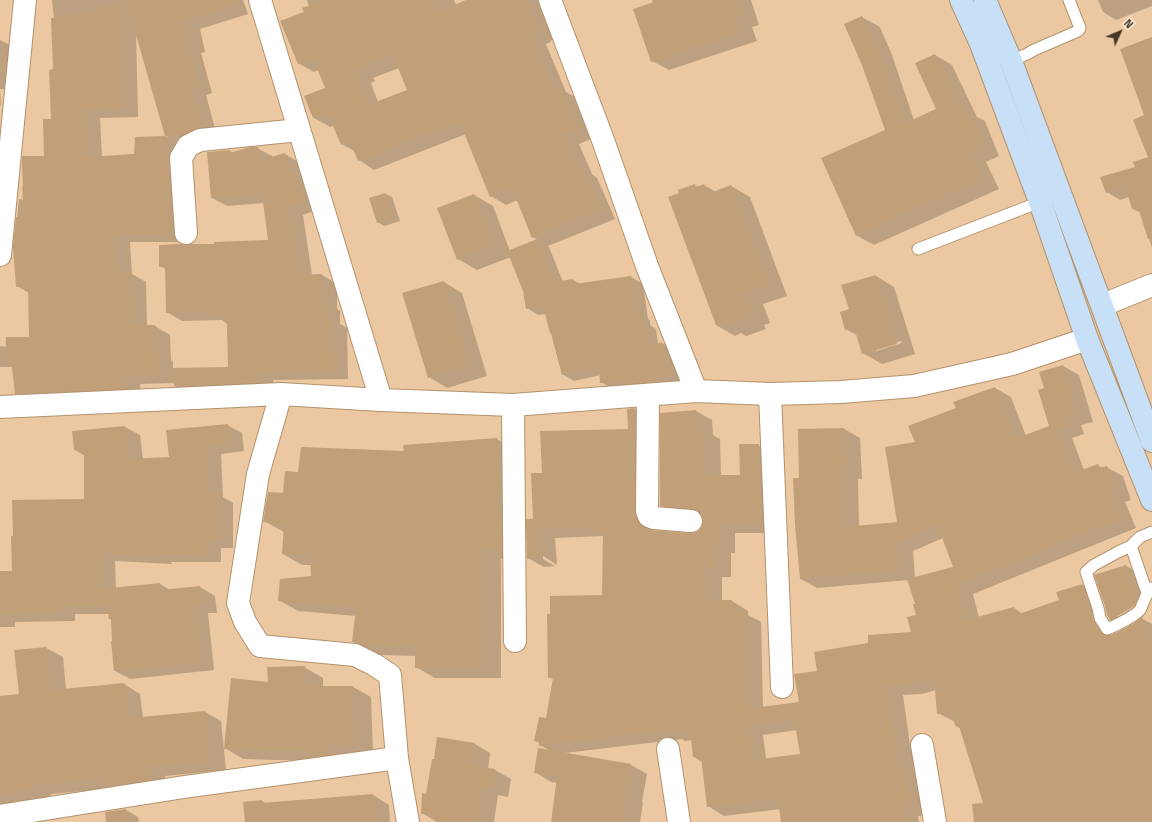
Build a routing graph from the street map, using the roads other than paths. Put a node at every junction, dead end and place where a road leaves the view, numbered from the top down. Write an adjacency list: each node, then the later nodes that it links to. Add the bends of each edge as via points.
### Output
1 (25, 0): 12 (street)
2 (260, 0): 8 (street)
3 (550, 0): 16 (street)
4 (961, 0): 9 (main road, via 981,44)
5 (985, 0): 7 (main road)
6 (1069, 0): 7 (lane, via 1080,28 1078,31)
7 (1011, 60): 14 (main road)
8 (299, 130): 10 (street, via 200,140 188,146 181,158); 20 (street)
9 (1040, 202): 11 (lane); 15 (main road)
10 (186, 233)
11 (918, 249)
12 (0, 255)
13 (1152, 285): 14 (street)
14 (1103, 305): 23 (main road)
15 (1087, 339): 18 (street, via 1012,364 914,386); 24 (main road)
16 (696, 391): 18 (street); 19 (street)
17 (281, 394): 20 (street); 22 (street); 34 (street, via 258,474 238,603 245,622 260,646 355,655 390,675)
18 (770, 394): 31 (street)
19 (648, 395): 21 (street); 26 (street, via 649,516)
20 (381, 400): 21 (street)
21 (513, 405): 30 (street)
22 (0, 407)
23 (1151, 433)
24 (1148, 474): 25 (main road)
25 (1152, 500)
26 (691, 521)
27 (1152, 532): 28 (lane, via 1140,537)
28 (1131, 546): 29 (lane); 29 (lane, via 1094,565 1086,572 1100,618 1107,629 1139,611)
29 (1150, 590)
30 (515, 641)
31 (782, 687)
32 (922, 745): 38 (street)
33 (668, 749): 37 (street)
34 (397, 758): 35 (street, via 184,787); 36 (street)
35 (0, 816)
36 (408, 822)
37 (679, 822)
38 (935, 822)

